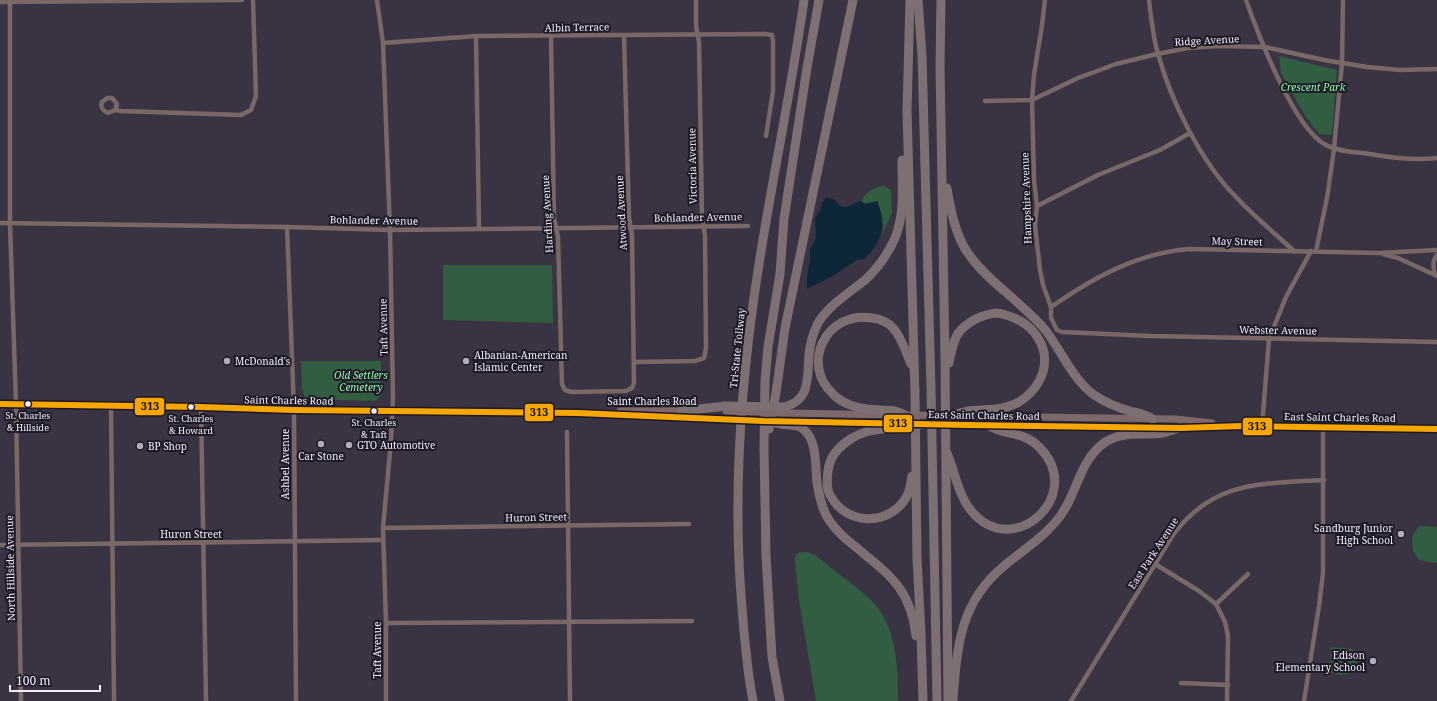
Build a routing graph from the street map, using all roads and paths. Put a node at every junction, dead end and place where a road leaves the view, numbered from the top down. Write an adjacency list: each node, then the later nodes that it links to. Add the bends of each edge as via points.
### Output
1 (164, 0): 2 (street); 17 (street)
2 (239, 0): 3 (street)
3 (242, 0)
4 (253, 0): 31 (street, via 256,96 251,110 241,115)
5 (377, 0): 24 (street, Taft Avenue)
6 (696, 0): 20 (street, Victoria Avenue)
7 (804, 0): 112 (highway, Tri-State Tollway, via 757,276 744,380 738,552 745,649)
8 (819, 0): 85 (highway, via 784,219 780,274 768,346)
9 (853, 0): 85 (highway, via 785,328 776,393)
10 (910, 0): 32 (highway)
11 (918, 0): 115 (highway, via 922,55)
12 (941, 0): 35 (highway)
13 (1045, 0): 29 (street, Hampshire Avenue)
14 (1149, 0): 26 (street)
15 (1246, 0): 25 (street)
16 (1343, 0): 27 (street)
17 (86, 1): 19 (street)
18 (0, 2): 19 (street)
19 (10, 2): 40 (street, North Hillside Avenue)
20 (697, 35): 22 (street, Albin Terrace); 34 (street, Albin Terrace, via 772,36 773,91); 41 (street, Victoria Avenue)
21 (476, 36): 23 (street, Albin Terrace); 24 (street, Albin Terrace); 46 (street)
22 (624, 36): 23 (street, Albin Terrace); 44 (street, Atwood Avenue)
23 (551, 37): 45 (street, Harding Avenue)
24 (383, 43): 47 (street, Taft Avenue)
25 (1265, 47): 26 (street, Ridge Avenue, via 1218,46); 27 (street, Ridge Avenue); 36 (street, via 1302,122 1324,145)
26 (1158, 54): 29 (street, Ridge Avenue, via 1103,68); 33 (street, via 1169,87)
27 (1342, 63): 28 (street, Ridge Avenue, via 1394,70); 36 (street)
28 (1437, 69)
29 (1032, 100): 30 (street, Ridge Avenue); 38 (street, Hampshire Avenue)
30 (985, 101)
31 (115, 110)
32 (907, 111): 59 (highway); 67 (highway, via 902,125 901,215 895,238 877,268 827,311 819,322 811,343 805,391 795,403)
33 (1190, 133): 38 (street, via 1160,150 1098,175); 49 (street, via 1235,196)
34 (766, 136)
35 (941, 139): 60 (highway); 73 (highway, via 949,202 958,236 972,261 1037,321 1087,389 1105,402)
36 (1334, 149): 37 (street, via 1404,159); 50 (street, via 1327,198)
37 (1437, 158)
38 (1037, 206): 54 (street, Hampshire Avenue, via 1035,225 1040,270)
39 (0, 223): 40 (street, Bohlander Avenue)
40 (10, 224): 43 (street, Bohlander Avenue); 63 (street, North Hillside Avenue)
41 (703, 226): 42 (street, Bohlander Avenue); 44 (street, Bohlander Avenue); 58 (street, Victoria Avenue, via 706,348 704,358 696,361)
42 (748, 226)
43 (287, 227): 47 (street, Bohlander Avenue); 66 (street, Ashbel Avenue)
44 (630, 227): 45 (street, Bohlander Avenue); 58 (street, Atwood Avenue)
45 (556, 228): 46 (street, Bohlander Avenue); 61 (street, Harding Avenue, via 562,384 565,390 572,392 626,391)
46 (479, 229): 47 (street, Bohlander Avenue)
47 (390, 230): 69 (street, Taft Avenue)
48 (1437, 250): 51 (street, May Street)
49 (1294, 251): 50 (street, May Street); 54 (street, May Street, via 1189,249 1162,253 1105,273)
50 (1313, 251): 51 (street, May Street); 56 (street, via 1286,297)
51 (1378, 253): 53 (street, via 1398,258)
52 (1437, 255): 53 (street, via 1433,264)
53 (1436, 275)
54 (1051, 307): 55 (street, Hampshire Avenue, via 1052,322 1057,330)
55 (1119, 335): 56 (street, Webster Avenue)
56 (1269, 339): 57 (street, Webster Avenue); 80 (street)
57 (1437, 342)
58 (635, 362): 61 (street, Atwood Avenue)
59 (913, 369): 76 (highway, via 894,328 878,319 858,316 836,325 823,341 819,353 820,376 833,395 867,409 896,411); 87 (highway)
60 (945, 382): 71 (highway, via 952,349 959,332 980,316 999,313 1019,319 1036,334 1043,348 1044,364 1042,375 1033,391 1006,408); 86 (highway)
61 (632, 388)
62 (0, 404): 63 (main road, Saint Charles Road)
63 (16, 404): 64 (main road, Saint Charles Road); 96 (street, North Hillside Avenue)
64 (111, 405): 65 (main road, Saint Charles Road); 94 (street)
65 (201, 407): 66 (main road, Saint Charles Road); 95 (street)
66 (294, 410): 69 (main road, Saint Charles Road); 93 (street, Ashbel Avenue)
67 (783, 410): 68 (highway, bridge); 76 (main road, East Saint Charles Road)
68 (681, 411): 70 (main road, Saint Charles Road)
69 (392, 412): 70 (main road, Saint Charles Road); 91 (street, Taft Avenue)
70 (578, 413): 74 (main road, Saint Charles Road, bridge)
71 (967, 414): 72 (highway, bridge); 73 (main road, East Saint Charles Road)
72 (951, 416): 76 (main road, East Saint Charles Road, bridge)
73 (1153, 419): 79 (main road, East Saint Charles Road)
74 (763, 421): 75 (highway, bridge)
75 (782, 422): 76 (main road, East Saint Charles Road); 114 (highway, via 799,427 810,437 820,495 829,520 846,539 894,579 902,590 915,629)
76 (905, 422): 77 (highway, bridge); 87 (highway, via 855,437 840,448 828,467 826,481 830,495 840,508 852,516 875,519 888,515 898,508 907,496)
77 (923, 424): 78 (main road, East Saint Charles Road, bridge)
78 (988, 425): 82 (main road, East Saint Charles Road); 86 (highway, via 994,430 1028,438 1040,448 1051,464 1054,478 1052,498 1042,514 1030,523 1014,528 1001,528 986,523 975,515 960,491)
79 (1242, 426): 80 (main road, East Saint Charles Road); 82 (main road, East Saint Charles Road)
80 (1262, 426): 81 (main road, East Saint Charles Road)
81 (1324, 426): 83 (main road, East Saint Charles Road); 88 (street)
82 (1180, 428): 117 (highway, via 1162,433 1117,436 1094,451 1056,522 994,574 978,593 963,626)
83 (1437, 429)
84 (567, 432): 90 (street)
85 (764, 448): 113 (highway, via 767,580 772,657)
86 (946, 448): 116 (highway)
87 (915, 450): 114 (highway)
88 (1324, 480): 98 (street, East Park Avenue, via 1247,486 1219,495 1185,520); 120 (street, via 1322,581)
89 (689, 524): 90 (street, Huron Street)
90 (568, 526): 91 (street, Huron Street); 102 (street)
91 (383, 528): 92 (street, Taft Avenue)
92 (383, 540): 93 (street, Huron Street); 103 (street, Taft Avenue)
93 (294, 541): 95 (street, Huron Street); 109 (street, Ashbel Avenue)
94 (113, 543): 95 (street, Huron Street); 96 (street, Huron Street); 107 (street)
95 (203, 543): 108 (street)
96 (19, 544): 97 (street, Huron Street); 106 (street, North Hillside Avenue)
97 (0, 545)
98 (1155, 564): 100 (street); 118 (street, East Park Avenue)
99 (1248, 574): 100 (street)
100 (1216, 604): 105 (street, via 1225,622 1228,636)
101 (692, 621): 102 (street)
102 (569, 622): 103 (street); 111 (street)
103 (386, 623): 110 (street, Taft Avenue)
104 (1180, 683): 105 (street)
105 (1228, 685): 119 (street)
106 (21, 701)
107 (114, 701)
108 (206, 701)
109 (296, 701)
110 (386, 701)
111 (570, 701)
112 (753, 701)
113 (780, 701)
114 (922, 701)
115 (937, 701)
116 (948, 701)
117 (953, 701)
118 (1071, 701)
119 (1227, 701)
120 (1304, 701)

